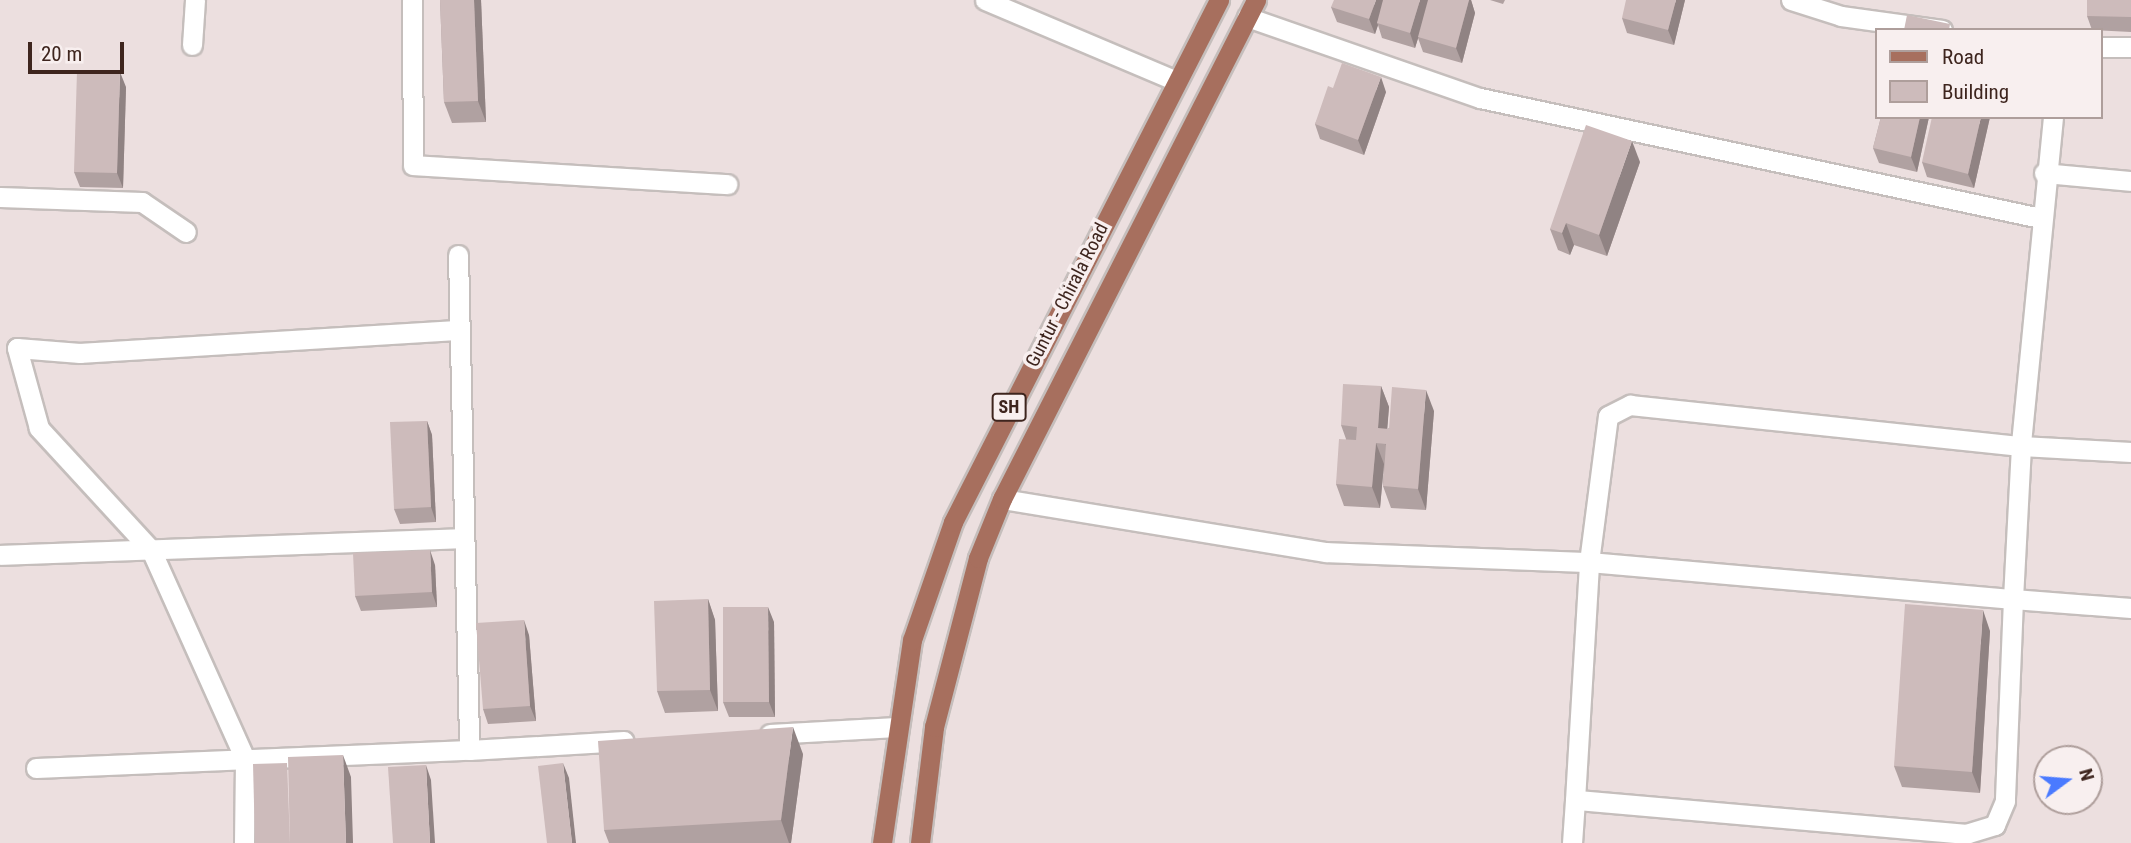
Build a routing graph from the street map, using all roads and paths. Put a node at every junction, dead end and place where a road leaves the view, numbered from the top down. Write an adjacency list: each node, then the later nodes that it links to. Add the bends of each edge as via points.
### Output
1 (195, 0): 8 (street)
2 (412, 0): 15 (street, via 413,165)
3 (985, 0): 11 (street)
4 (1219, 0): 11 (main road, Guntur - Chirala Road / SH)
5 (1791, 0): 7 (street, via 1840,16)
6 (1252, 9): 17 (street, via 1480,98); 23 (main road, Guntur - Chirala Road / SH)
7 (1927, 28)
8 (192, 44)
9 (2103, 47): 10 (street)
10 (2131, 47)
11 (1177, 81): 30 (main road, Guntur - Chirala Road / SH, via 953,522 912,640)
12 (2053, 119): 13 (street)
13 (2044, 173): 14 (street); 17 (street)
14 (2131, 181)
15 (727, 184)
16 (0, 197): 18 (street, via 142,202)
17 (2040, 218): 21 (street)
18 (186, 232)
19 (458, 256): 20 (street)
20 (459, 330): 24 (street); 25 (street, via 80,353 17,348 39,428)
21 (2021, 446): 22 (street); 27 (street, via 1630,405 1608,416); 28 (street)
22 (2131, 452)
23 (1002, 499): 27 (street, via 1326,552); 39 (main road, Guntur - Chirala Road / SH, via 955,631 934,727)
24 (464, 538): 25 (street); 33 (street)
25 (150, 550): 26 (street); 34 (street)
26 (0, 555)
27 (1589, 562): 28 (street); 36 (street)
28 (2013, 599): 29 (street); 36 (street, via 2004,801 1995,825 1982,832)
29 (2131, 608)
30 (896, 727): 31 (street); 38 (main road, Guntur - Chirala Road / SH)
31 (745, 735)
32 (648, 740): 33 (street)
33 (469, 750): 34 (street)
34 (245, 759): 35 (street); 37 (street)
35 (36, 768)
36 (1575, 800): 40 (street)
37 (244, 843)
38 (882, 843)
39 (919, 843)
40 (1572, 843)

